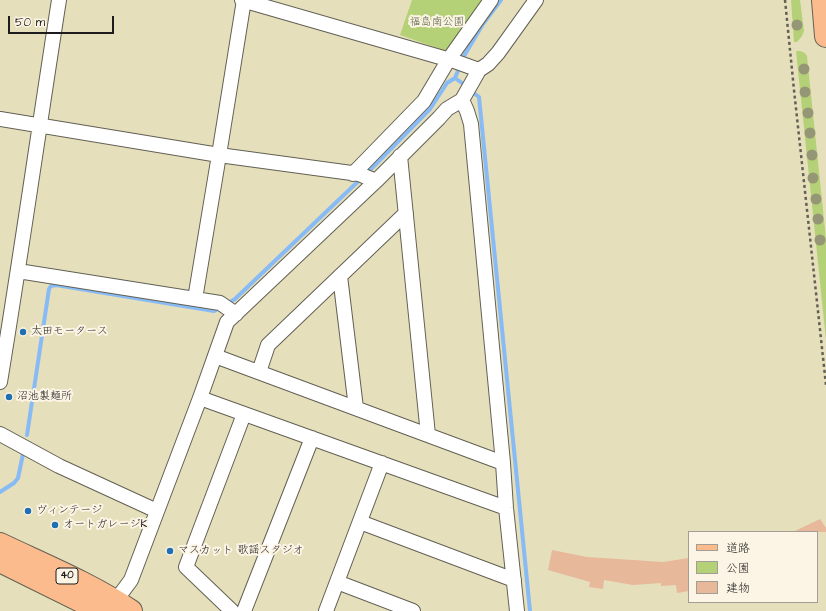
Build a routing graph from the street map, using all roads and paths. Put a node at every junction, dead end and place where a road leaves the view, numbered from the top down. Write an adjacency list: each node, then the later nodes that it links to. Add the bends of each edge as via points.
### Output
1 (59, 0): 11 (street)
2 (243, 0): 8 (street); 12 (street)
3 (491, 0): 8 (street)
4 (536, 0): 8 (street, via 488,64)
5 (785, 0): 23 (path)
6 (823, 0): 7 (main road)
7 (826, 36)
8 (465, 67): 9 (street); 14 (street, via 424,101)
9 (463, 98): 13 (street, via 447,109); 31 (street, via 471,124)
10 (0, 119): 11 (street)
11 (39, 125): 12 (street); 16 (street)
12 (220, 155): 14 (street); 18 (street)
13 (400, 156): 14 (street); 15 (street)
14 (364, 177): 19 (street)
15 (406, 213): 17 (street); 28 (street)
16 (18, 271): 18 (street); 22 (street)
17 (340, 276): 21 (street, via 268,345); 25 (street)
18 (195, 299): 19 (street, via 220,303)
19 (234, 312): 20 (street, via 227,322)
20 (215, 356): 21 (street); 24 (street)
21 (259, 372): 25 (street)
22 (0, 382)
23 (826, 385)
24 (200, 398): 26 (street); 33 (street)
25 (356, 408): 28 (street)
26 (244, 414): 29 (street); 40 (street, via 186,567)
27 (0, 434): 33 (street, via 59,466)
28 (428, 435): 31 (street)
29 (312, 438): 30 (street); 41 (street)
30 (382, 463): 32 (street); 34 (street)
31 (503, 463): 32 (street)
32 (506, 508): 37 (street)
33 (157, 511): 39 (street, via 131,580)
34 (360, 522): 37 (street); 38 (street)
35 (0, 544): 39 (main road, 40, via 64,574)
36 (0, 561): 39 (main road, 40)
37 (514, 580): 44 (street)
38 (337, 582): 42 (street); 43 (street)
39 (114, 608)
40 (232, 611)
41 (244, 611)
42 (326, 611)
43 (413, 611)
44 (517, 611)

